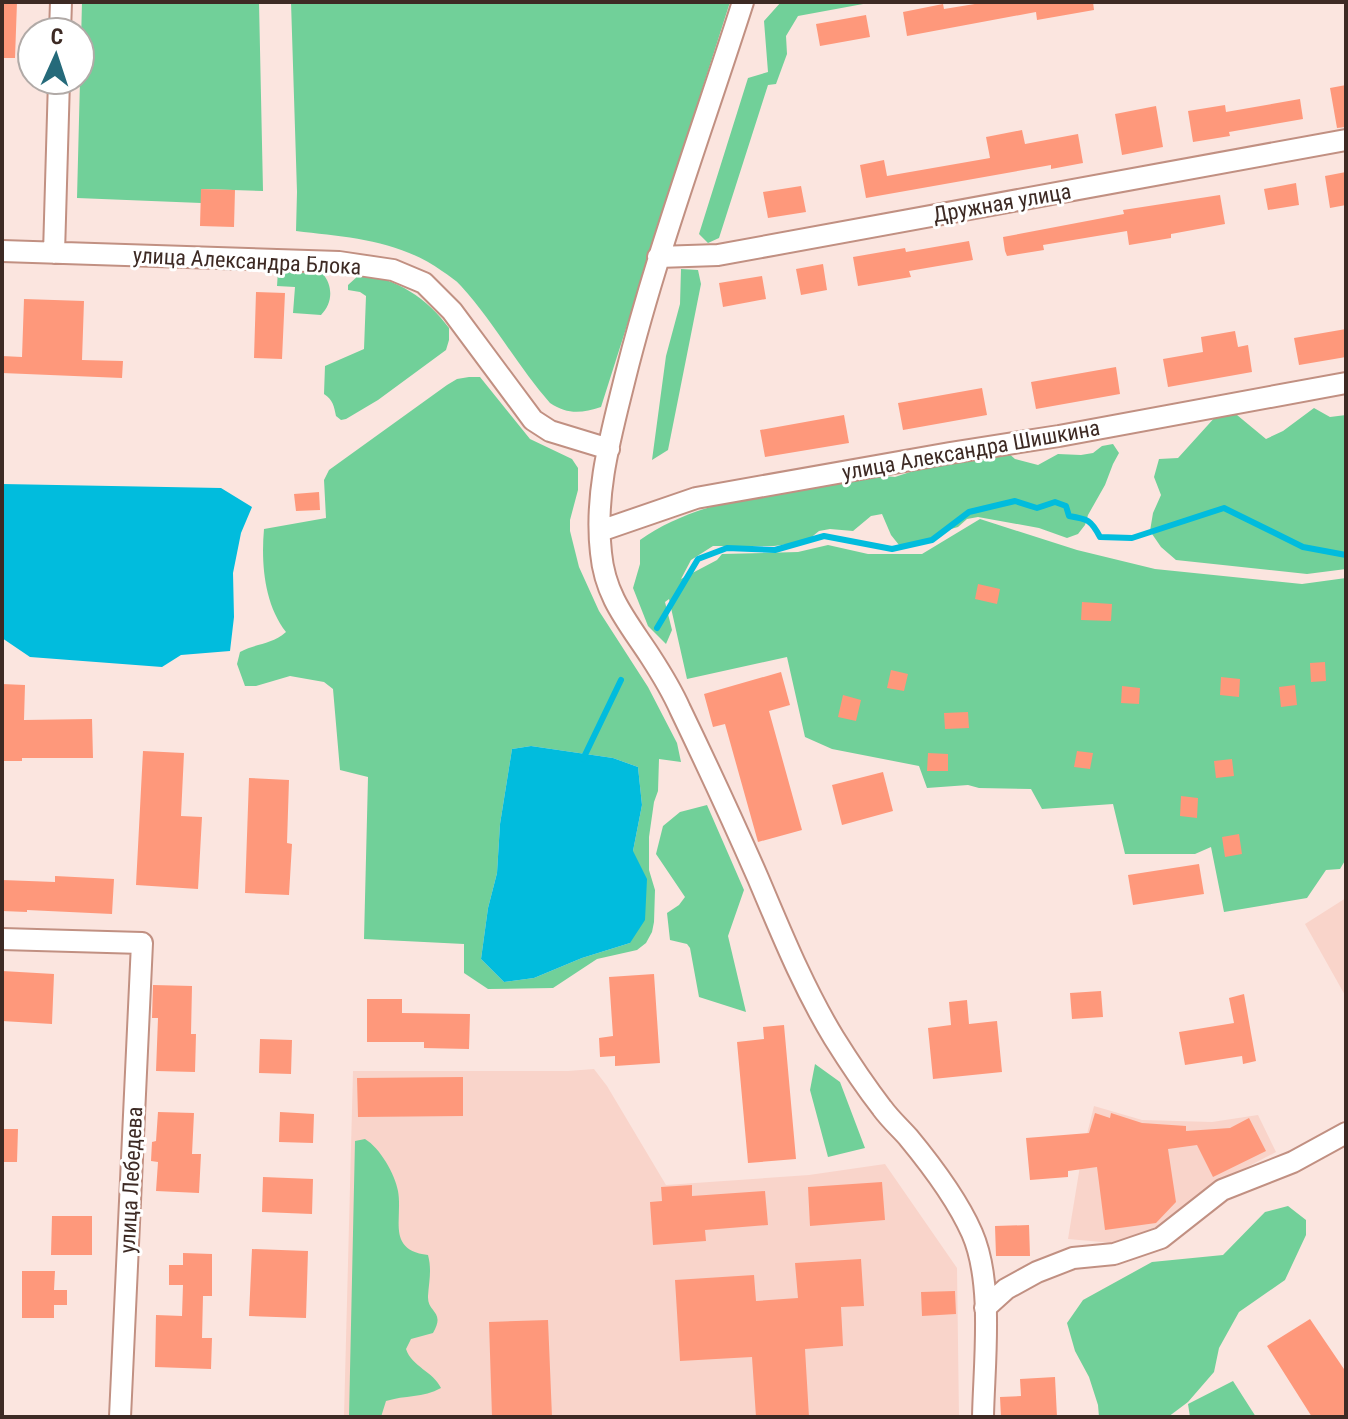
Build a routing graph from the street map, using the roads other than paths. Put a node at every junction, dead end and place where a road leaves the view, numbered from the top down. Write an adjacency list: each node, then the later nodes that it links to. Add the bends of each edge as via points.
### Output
1 (743, 2): 6 (street)
2 (59, 96): 5 (street)
3 (1346, 140): 6 (street, Дружная улица, via 718,255)
4 (2, 251): 5 (street, улица Александра Блока)
5 (54, 253): 8 (street, улица Александра Блока, via 339,262 393,270 424,283 452,311 533,420 550,431)
6 (658, 257): 8 (street)
7 (1346, 383): 9 (street, улица Александра Шишкина, via 696,498)
8 (609, 449): 9 (street)
9 (600, 531): 12 (street, via 605,580 618,609 675,699 808,991 851,1063 929,1163 972,1234)
10 (2, 939): 13 (street, улица Лебедева, via 142,943)
11 (1346, 1133): 12 (street, via 1293,1162 1222,1190 1161,1238 1037,1272)
12 (985, 1308): 14 (street)
13 (120, 1417)
14 (983, 1417)

